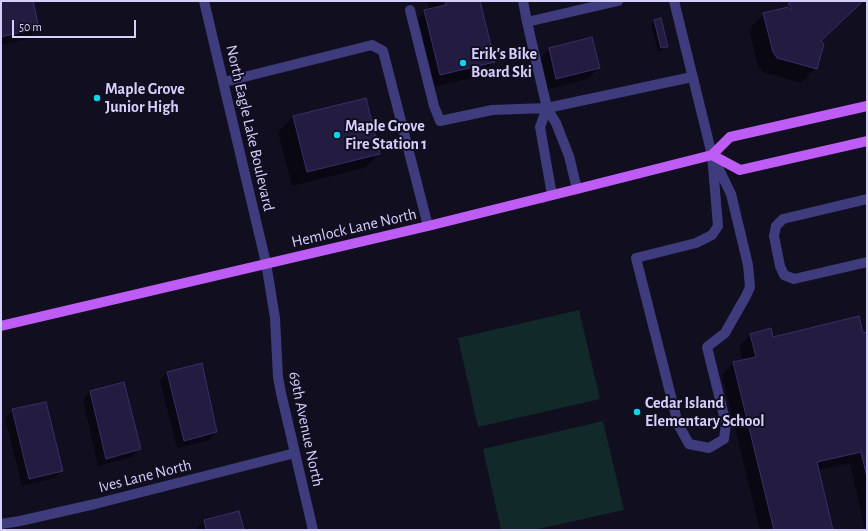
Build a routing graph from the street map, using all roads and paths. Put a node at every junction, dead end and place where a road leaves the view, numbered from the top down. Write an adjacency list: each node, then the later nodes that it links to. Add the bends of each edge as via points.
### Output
1 (204, 1): 8 (street, North Eagle Lake Boulevard)
2 (523, 1): 6 (street)
3 (618, 1): 6 (street)
4 (674, 1): 7 (street)
5 (410, 10): 10 (street, via 440,121 492,110)
6 (528, 22): 10 (street)
7 (692, 77): 10 (street); 12 (street)
8 (224, 82): 16 (street, via 372,45 383,51); 18 (street, North Eagle Lake Boulevard)
9 (867, 106): 12 (main road, via 730,137)
10 (547, 108): 13 (street, via 569,156); 14 (street, via 540,127)
11 (867, 141): 12 (main road, via 740,170)
12 (712, 155): 12 (street, via 718,221 712,235 696,243 636,258 678,424 689,444 709,448 724,439 726,424 707,347 725,333 750,287 748,265 731,194); 13 (main road, Hemlock Lane North)
13 (577, 189): 14 (main road, Hemlock Lane North)
14 (552, 195): 16 (main road, Hemlock Lane North)
15 (867, 200): 17 (street, via 783,219 776,226 774,236 784,275 794,279)
16 (428, 226): 18 (main road, Hemlock Lane North)
17 (867, 262)
18 (266, 263): 19 (main road, Hemlock Lane North); 20 (street, 69th Avenue North, via 275,318 278,377)
19 (1, 326)
20 (295, 453): 21 (street, Ives Lane North, via 95,504); 22 (street, 69th Avenue North)
21 (1, 524)
22 (313, 530)

